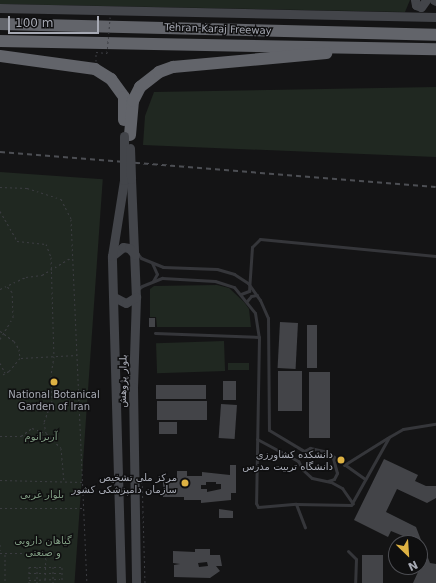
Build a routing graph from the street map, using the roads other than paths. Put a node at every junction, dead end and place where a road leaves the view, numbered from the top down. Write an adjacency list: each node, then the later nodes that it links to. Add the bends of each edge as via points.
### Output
1 (421, 3): 3 (street); 4 (street)
2 (0, 8): 3 (street)
3 (413, 16): 4 (street)
4 (433, 17)
5 (0, 24): 6 (highway, Tehran-Karaj Freeway)
6 (436, 34)
7 (0, 41): 8 (highway, Tehran-Karaj Freeway)
8 (352, 47): 9 (highway, Tehran-Karaj Freeway); 11 (highway, via 327,53 173,67 159,72 140,87 133,101)
9 (436, 49)
10 (0, 56): 11 (highway, via 95,69 112,78 124,97)
11 (127, 135): 12 (street, bridge)
12 (128, 180): 13 (street, بلوار پژوهش); 14 (street, بلوار پژوهش)
13 (135, 253): 14 (street, via 123,247); 16 (lane); 19 (street, بلوار پژوهش)
14 (112, 256): 22 (street, بلوار پژوهش)
15 (436, 256): 18 (lane, via 260,240 252,247)
16 (151, 262): 17 (lane, via 157,274); 18 (lane, via 163,267 217,269 234,274)
17 (151, 282): 19 (lane); 20 (lane, via 162,278 215,281 234,287)
18 (250, 287): 20 (lane, via 247,293); 21 (lane)
19 (136, 294): 22 (street, via 126,303); 38 (street, بلوار پژوهش, via 133,387)
20 (241, 294): 23 (lane)
21 (257, 295): 23 (lane, via 249,297); 29 (lane, via 268,318 269,430 304,451 318,450)
22 (114, 297): 37 (street, بلوار پژوهش)
23 (247, 301): 25 (lane, via 255,313)
24 (155, 332): 25 (lane)
25 (259, 337): 28 (lane)
26 (436, 424): 27 (lane, via 402,429)
27 (389, 437): 30 (lane); 31 (lane)
28 (257, 439): 32 (lane, via 298,461 312,478); 33 (lane, via 256,503 260,507)
29 (333, 458): 30 (lane); 32 (lane, via 337,472 334,478)
30 (344, 464): 31 (lane)
31 (365, 479): 34 (lane)
32 (328, 481): 34 (lane, via 342,488)
33 (296, 504): 34 (lane); 35 (lane)
34 (353, 504)
35 (305, 527)
36 (348, 551): 39 (lane, via 356,559)
37 (120, 583)
38 (136, 583)
39 (355, 583)

